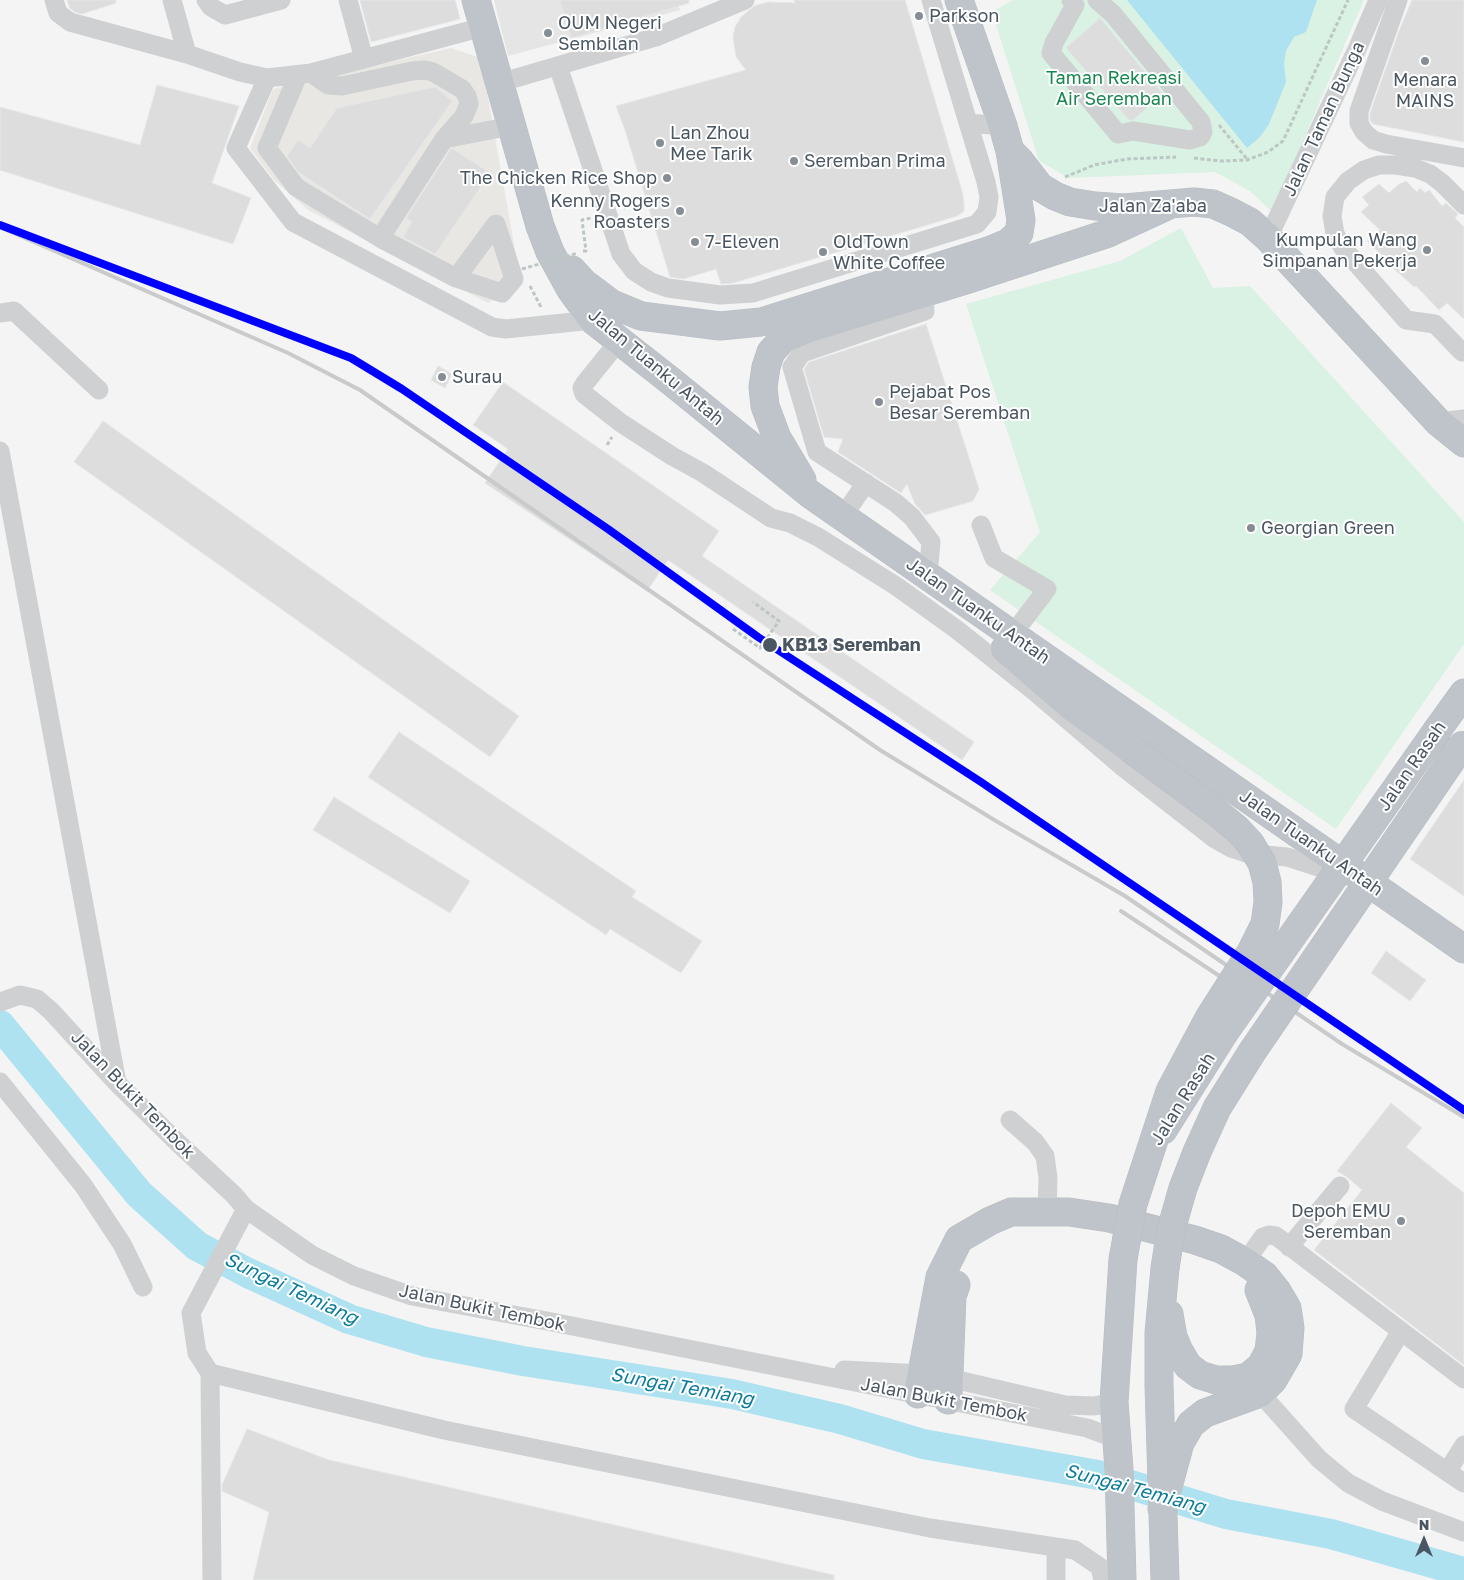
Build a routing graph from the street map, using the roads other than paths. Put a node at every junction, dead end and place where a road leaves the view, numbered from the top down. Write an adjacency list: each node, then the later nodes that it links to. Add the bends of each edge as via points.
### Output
1 (54, 0): 15 (street, via 58,14 70,22)
2 (172, 0): 15 (street)
3 (206, 0): 4 (street, via 225,15)
4 (281, 0)
5 (348, 0): 16 (street)
6 (476, 0): 14 (highway)
7 (745, 0): 17 (street, via 656,37)
8 (931, 0): 21 (street)
9 (959, 0): 23 (highway)
10 (1097, 0): 13 (street, via 1113,14 1201,122 1203,132 1200,137 1190,140 1133,132 1118,134 1051,53)
11 (1378, 0): 30 (street, Jalan Taman Bunga)
12 (1398, 0): 25 (street, via 1359,111 1359,123 1373,140)
13 (1076, 2)
14 (483, 27): 16 (street); 20 (highway)
15 (187, 54): 19 (street)
16 (364, 59): 18 (street)
17 (558, 66): 20 (street); 21 (street, via 621,254 634,271 650,282 694,292 720,295 753,293 977,224 987,212 989,197)
18 (305, 74): 19 (street); 24 (street, via 342,86 412,70 433,72 462,89 469,104 464,116); 29 (street, via 267,148 296,187)
19 (267, 78): 34 (street, via 236,148 293,222 492,326 506,329)
20 (499, 83): 22 (highway)
21 (968, 123): 23 (street)
22 (512, 126): 24 (street); 28 (highway)
23 (1006, 138): 27 (highway, Jalan Za'aba, via 1040,187 1054,196 1094,206); 28 (highway, via 1021,220 1019,233 1008,243 761,322 720,326 678,321 641,316 612,304 584,283)
24 (444, 139): 29 (street)
25 (1464, 158)
26 (1464, 204): 36 (street, via 1430,174 1415,168 1379,165 1348,181 1335,197 1332,216 1335,234 1343,248 1406,320 1435,324 1462,352)
27 (1169, 205): 30 (highway, Jalan Za'aba, via 1213,204 1250,222); 32 (highway, via 1106,234)
28 (540, 226): 34 (highway, Jalan Tuanku Antah, via 571,290)
29 (380, 238): 31 (street)
30 (1268, 238): 39 (highway, Jalan Za'aba)
31 (456, 278)
32 (924, 293): 43 (street, via 925,312 802,353 792,367 817,452); 44 (highway, via 809,328 783,339 771,352 763,387 765,406 777,438)
33 (0, 313): 37 (street, via 14,311)
34 (594, 320): 35 (highway, Jalan Tuanku Antah)
35 (619, 341): 44 (highway, Jalan Tuanku Antah); 51 (street, via 582,388 584,394 621,423 771,518 818,537 926,607 1215,839 1246,853 1287,857 1347,876)
36 (1464, 350)
37 (99, 390)
38 (1464, 418): 39 (street)
39 (1438, 422): 40 (highway, Jalan Za'aba); 42 (highway, Jalan Za'aba)
40 (1464, 443)
41 (0, 451): 55 (street)
42 (1464, 462)
43 (866, 483): 45 (street); 47 (street, via 912,517 932,542)
44 (810, 494): 45 (highway, Jalan Tuanku Antah)
45 (843, 516): 47 (highway, Jalan Tuanku Antah)
46 (981, 525): 48 (street, via 994,558 1047,589)
47 (934, 581): 48 (highway, Jalan Tuanku Antah); 57 (highway, bridge, via 1071,706 1237,829 1262,863 1268,902 1265,924 1170,1091)
48 (1012, 635): 51 (highway, Jalan Tuanku Antah)
49 (1464, 693): 57 (highway, Jalan Rasah, bridge, via 1224,1033)
50 (1463, 744): 64 (highway, Jalan Rasah, bridge, via 1217,1108 1183,1188 1171,1230)
51 (1383, 893): 52 (highway, Jalan Tuanku Antah)
52 (1464, 949)
53 (0, 1002): 55 (street, Jalan Bukit Tembok, via 20,995 37,999)
54 (0, 1082): 65 (street, via 83,1185 122,1244)
55 (117, 1082): 59 (street, Jalan Bukit Tembok)
56 (1010, 1120): 60 (street, via 1035,1142 1045,1156)
57 (1148, 1154): 72 (highway, Jalan Rasah, bridge, via 1133,1204 1123,1259)
58 (1340, 1186): 62 (street)
59 (246, 1209): 67 (street, via 191,1313 197,1352); 69 (street, Jalan Bukit Tembok, via 312,1255 354,1276 412,1296 771,1365)
60 (1047, 1211): 61 (highway, via 1011,1212); 63 (highway, via 1118,1220 1195,1240)
61 (990, 1221): 69 (highway, via 959,1239 940,1277); 70 (highway, via 966,1256 952,1296)
62 (1289, 1247): 63 (street, via 1276,1236 1263,1237); 66 (street)
63 (1246, 1262): 64 (highway, via 1270,1315 1269,1351 1261,1366 1248,1377 1233,1380 1216,1380 1200,1375 1188,1366 1173,1338); 71 (highway, via 1277,1291 1287,1308 1290,1328 1288,1354 1273,1380)
64 (1164, 1277): 75 (highway, Jalan Rasah, via 1159,1376)
65 (143, 1287)
66 (1401, 1331): 68 (street); 76 (street, via 1354,1409)
67 (210, 1373): 79 (street, via 473,1436 930,1528); 80 (street)
68 (1464, 1379)
69 (920, 1384): 70 (street, Jalan Bukit Tembok)
70 (948, 1389): 72 (street, Jalan Bukit Tembok, via 1065,1405 1094,1406); 74 (street, Jalan Bukit Tembok, via 1087,1428)
71 (1260, 1393): 75 (highway, via 1205,1413 1191,1424); 78 (street, via 1319,1459 1348,1483 1382,1501)
72 (1114, 1402): 74 (highway, Jalan Rasah)
73 (1464, 1446): 76 (street)
74 (1117, 1449): 83 (highway, Jalan Rasah)
75 (1167, 1470): 84 (highway, Jalan Rasah, via 1163,1521)
76 (1447, 1472): 77 (street)
77 (1464, 1483)
78 (1464, 1532)
79 (1056, 1547): 81 (street); 82 (street, via 1075,1550 1100,1567)
80 (212, 1580)
81 (1056, 1580)
82 (1103, 1580)
83 (1122, 1580)
84 (1165, 1580)

